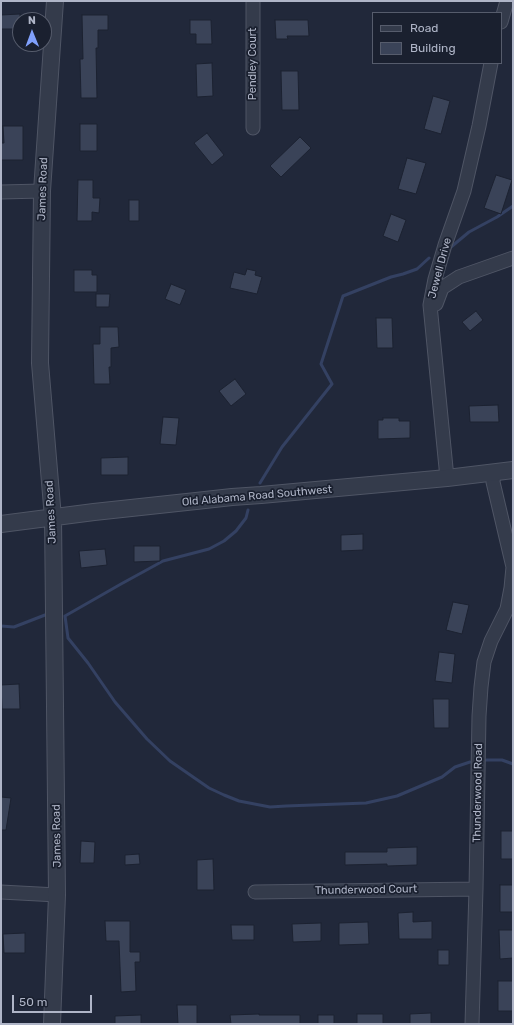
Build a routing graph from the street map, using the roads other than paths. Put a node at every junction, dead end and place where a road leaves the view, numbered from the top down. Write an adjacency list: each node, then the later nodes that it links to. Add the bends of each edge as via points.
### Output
1 (55, 1): 7 (street, James Road)
2 (253, 1): 6 (street, Pendley Court)
3 (507, 1): 4 (street)
4 (502, 18)
5 (491, 64): 10 (street, Jewell Drive, via 480,126 464,191 435,280 430,305)
6 (253, 128)
7 (42, 191): 8 (street); 14 (street, James Road, via 40,362)
8 (1, 192)
9 (513, 258): 10 (street, via 459,277 442,288)
10 (432, 314): 13 (street, Jewell Drive)
11 (513, 470): 12 (street, Old Alabama Road Southwest)
12 (494, 472): 13 (street, Old Alabama Road Southwest); 16 (street, Thunderwood Road, via 492,482)
13 (447, 478): 14 (street, Old Alabama Road Southwest, via 232,497)
14 (53, 518): 15 (street, Old Alabama Road Southwest); 20 (street, James Road)
15 (1, 524)
16 (513, 567): 17 (street, Thunderwood Road, via 507,609 491,641 484,662 481,687)
17 (476, 889): 19 (street, Thunderwood Court); 22 (street, Thunderwood Road)
18 (1, 892): 20 (street)
19 (255, 892)
20 (57, 895): 21 (street, James Road)
21 (52, 1024)
22 (472, 1024)

